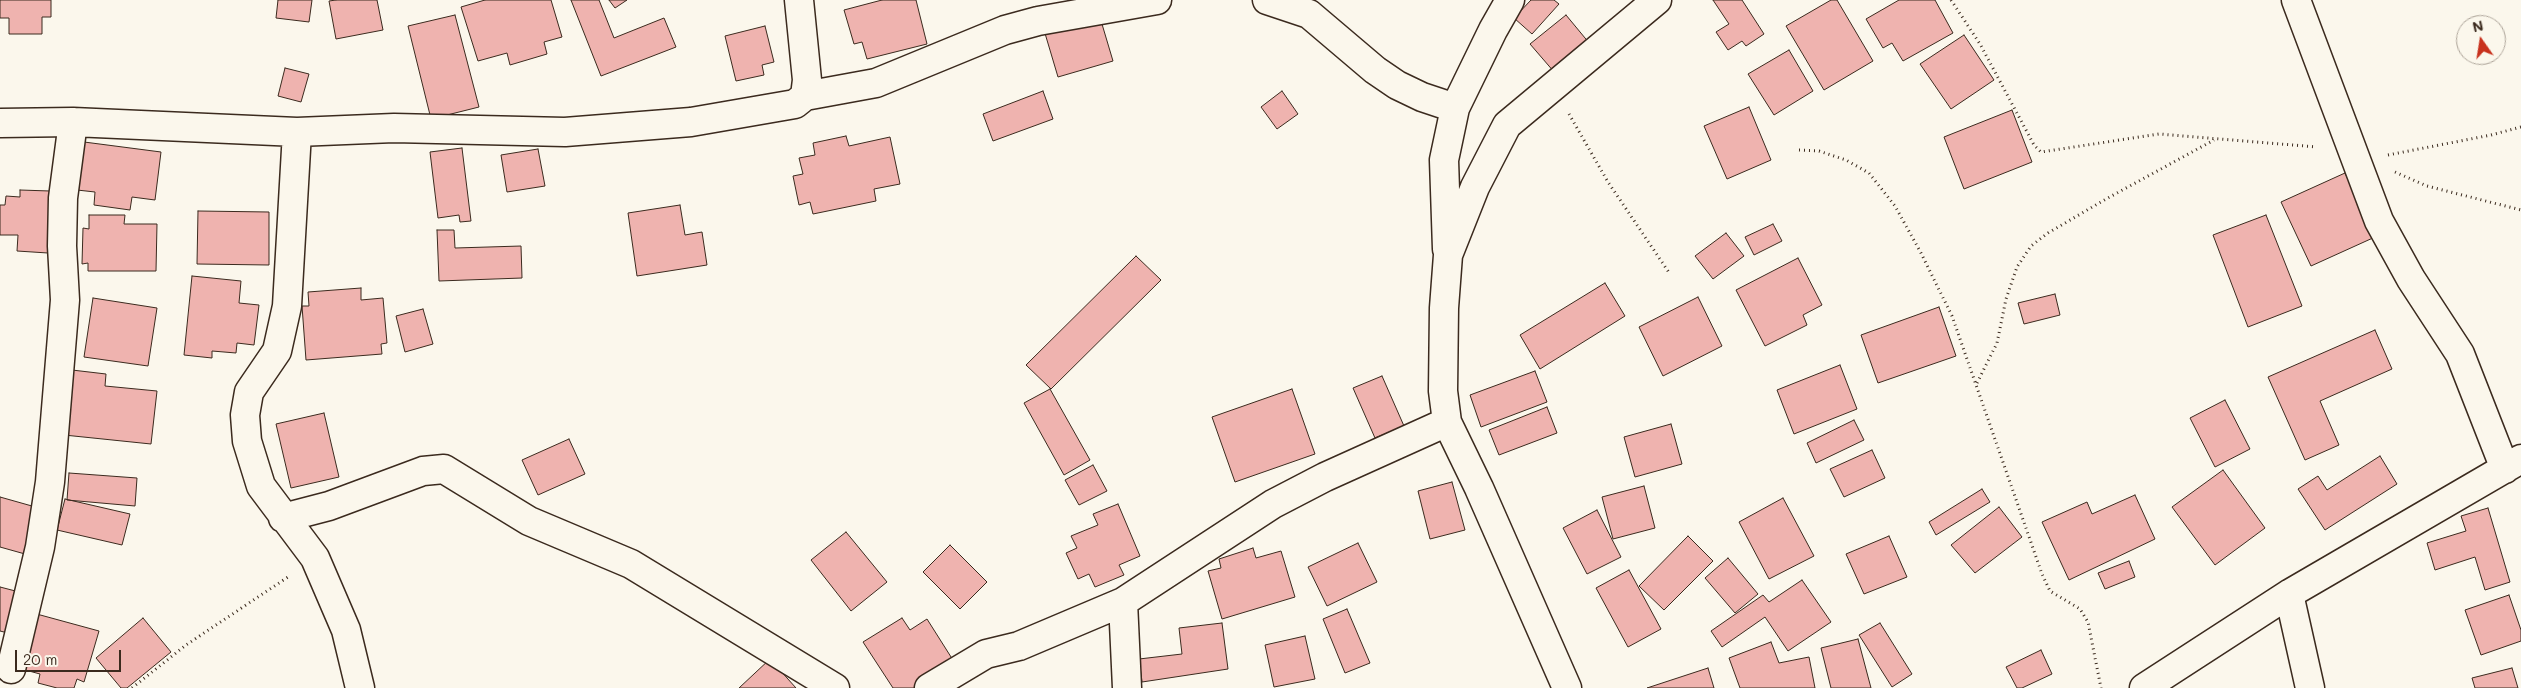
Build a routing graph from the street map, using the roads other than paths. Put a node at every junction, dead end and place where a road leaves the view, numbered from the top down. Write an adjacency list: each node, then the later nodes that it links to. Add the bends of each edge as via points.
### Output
1 (799, 0): 7 (street, via 807,80)
2 (1157, 0): 7 (street, via 1038,21 1005,30 876,83)
3 (1267, 0): 8 (street, via 1309,14 1397,85)
4 (1510, 0): 8 (street)
5 (1657, 0): 12 (street, via 1507,125 1475,186)
6 (2296, 0): 14 (street, via 2360,154 2379,221 2460,354)
7 (805, 96): 11 (street, via 795,104 699,121 565,132 394,128)
8 (1455, 108): 12 (street, via 1444,160)
9 (72, 122): 10 (street); 11 (street); 18 (street, via 62,246 65,300 50,482 40,547)
10 (0, 123)
11 (297, 132): 15 (street, via 287,306 277,351 249,392 245,415 254,470)
12 (1448, 255): 13 (street, via 1443,382)
13 (1447, 422): 17 (street, via 1273,504); 23 (street)
14 (2513, 464): 16 (street)
15 (283, 518): 19 (street, via 315,558 346,630); 20 (street, via 338,503 424,471 444,469 529,521 631,564)
16 (2289, 594): 24 (street); 25 (street)
17 (1123, 602): 21 (street, via 1018,646 986,654); 22 (street)
18 (11, 669)
19 (360, 688)
20 (835, 688)
21 (929, 688)
22 (1127, 688)
23 (1567, 688)
24 (2144, 688)
25 (2310, 688)

